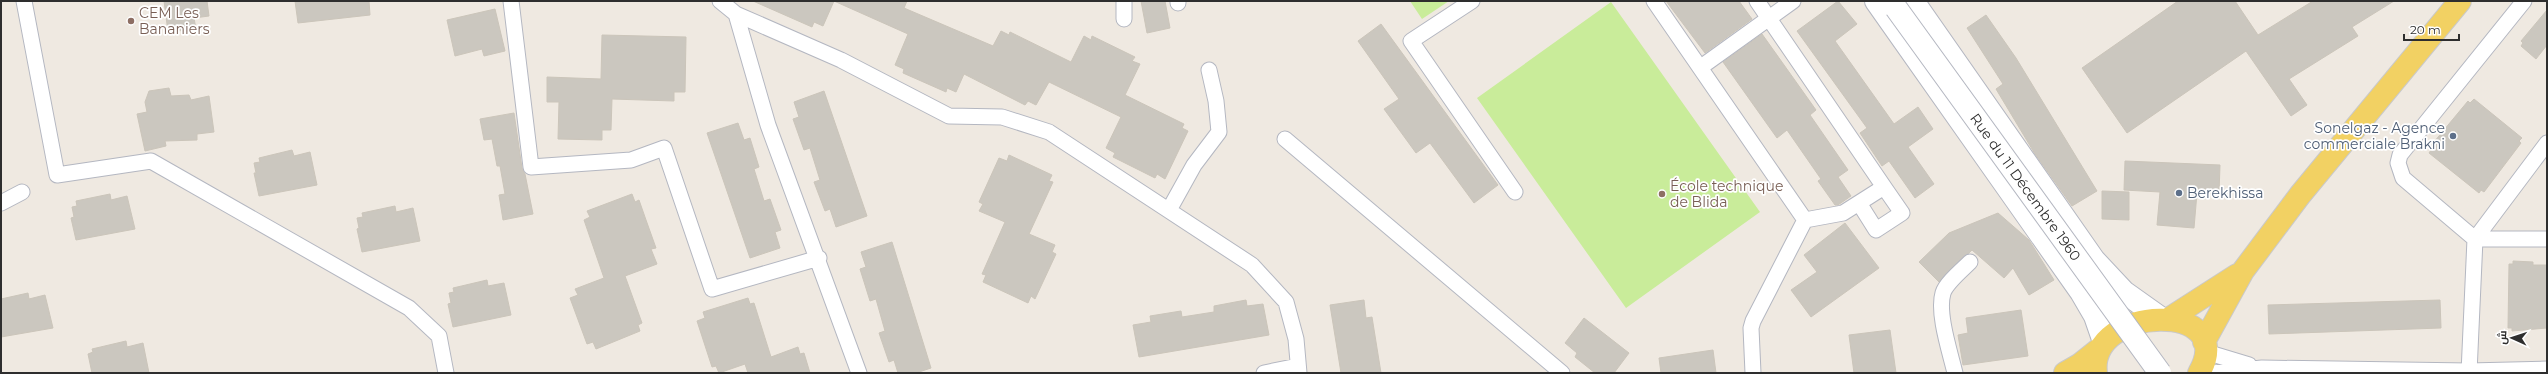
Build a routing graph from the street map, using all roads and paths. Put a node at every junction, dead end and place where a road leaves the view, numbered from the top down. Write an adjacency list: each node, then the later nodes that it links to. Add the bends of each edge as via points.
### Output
1 (24, 1): 38 (street, via 56,175 151,161 409,308 439,336)
2 (511, 1): 28 (street, via 531,167 631,160 664,148 712,289)
3 (720, 1): 12 (street)
4 (1124, 1): 14 (street)
5 (1472, 1): 21 (street, via 1411,41)
6 (1654, 1): 15 (street)
7 (1757, 1): 13 (street)
8 (1793, 1): 13 (street)
9 (2460, 1): 30 (main road, via 2300,195)
10 (2524, 1): 27 (street, via 2400,154 2398,163 2403,178)
11 (1894, 3): 31 (main road, Rue du 11 Décembre 1960, via 2094,260 2124,292); 32 (main road, Rue du 11 Décembre 1960, via 2081,292 2095,316); 46 (main road, Rue du 11 Décembre 1960, bridge)
12 (736, 14): 24 (street, via 840,60 949,116 1002,117 1049,132); 28 (street, via 768,125)
13 (1769, 18): 15 (street); 19 (street)
14 (1124, 19)
15 (1701, 67): 25 (street)
16 (1209, 70): 24 (street, via 1219,132 1194,165)
17 (1285, 139): 41 (street)
18 (2547, 143): 27 (street)
19 (1884, 187): 23 (street); 23 (street, via 1902,213 1876,230)
20 (22, 192): 22 (street)
21 (1515, 192)
22 (1, 203)
23 (1859, 203): 25 (street, via 1843,213)
24 (1169, 210): 36 (street, via 1252,265 1286,302 1296,339)
25 (1805, 220): 42 (street, via 1753,321)
26 (2547, 238): 27 (street)
27 (2475, 239): 37 (street)
28 (819, 258): 39 (street)
29 (1970, 262): 43 (street, via 1943,292 1945,330)
30 (2242, 270): 31 (main road); 33 (main road)
31 (2166, 319): 32 (main road, via 2138,322 2122,330); 33 (main road, via 2191,326)
32 (2102, 346): 44 (main road); 45 (main road, via 2096,360)
33 (2205, 347): 34 (street); 47 (main road)
34 (2262, 368): 37 (street); 48 (street)
35 (2547, 369): 37 (street)
36 (1299, 370): 40 (street)
37 (2469, 372)
38 (446, 373)
39 (860, 373)
40 (1264, 373)
41 (1562, 373)
42 (1753, 373)
43 (1955, 373)
44 (2065, 373)
45 (2096, 373)
46 (2160, 373)
47 (2199, 373)
48 (2212, 373)

